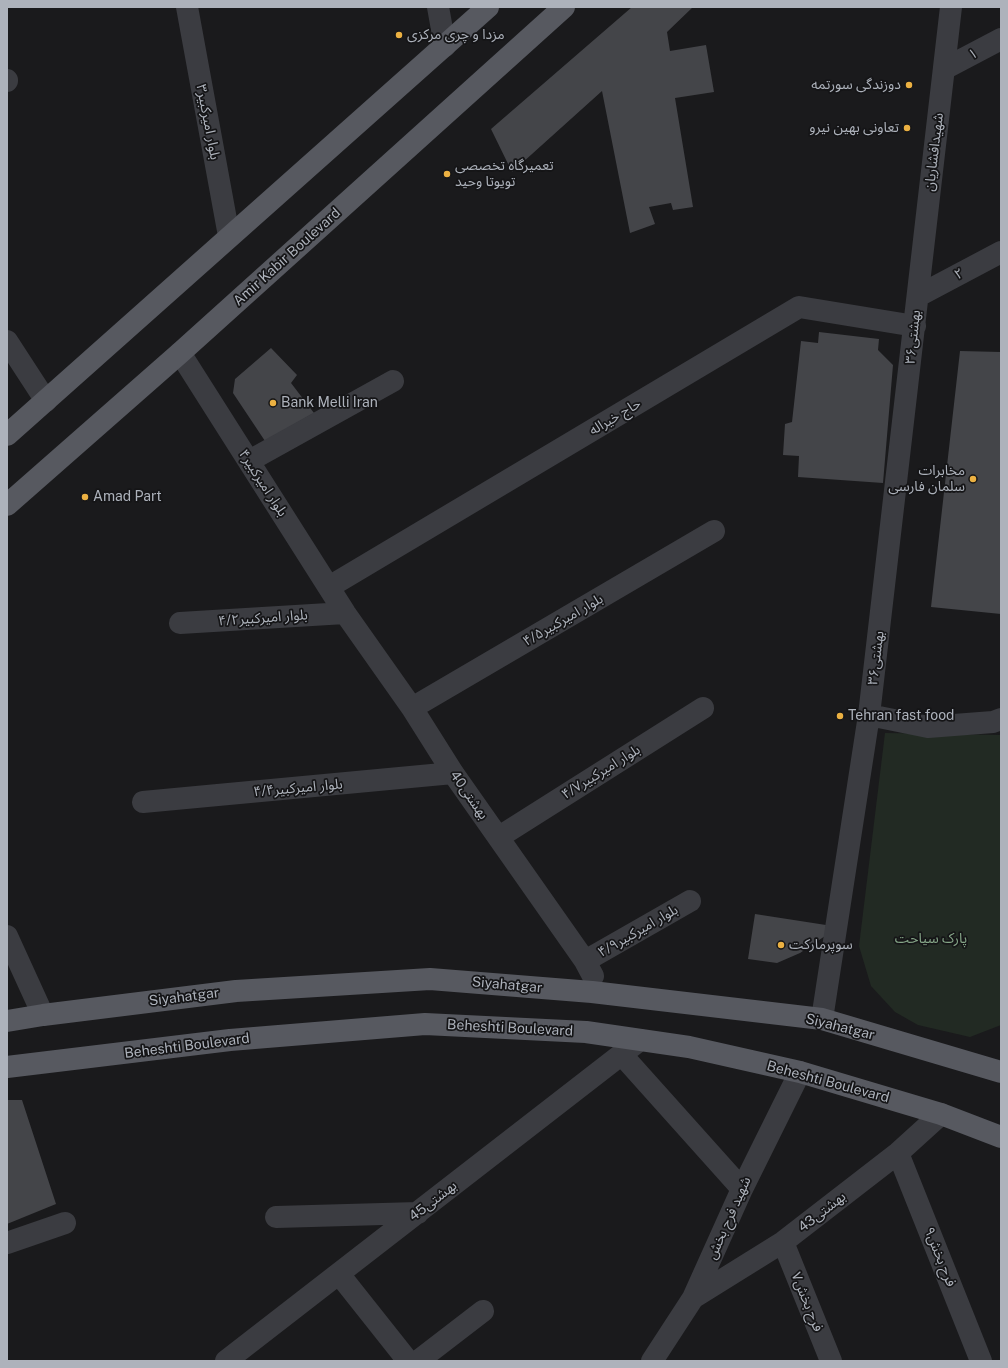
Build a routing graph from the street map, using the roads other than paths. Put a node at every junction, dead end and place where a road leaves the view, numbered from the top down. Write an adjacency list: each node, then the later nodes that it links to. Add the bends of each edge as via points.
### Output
1 (187, 7): 9 (street, بلوار امیرکبیر۳)
2 (438, 7): 7 (street)
3 (488, 7): 7 (main road)
4 (564, 7): 14 (main road, Amir Kabir Boulevard)
5 (951, 7): 8 (street, شهیدافشاریان)
6 (1001, 39): 8 (street, ۱)
7 (445, 46): 9 (main road)
8 (944, 69): 11 (street, شهیدافشاریان)
9 (229, 236): 16 (main road)
10 (1001, 252): 11 (street, ۲)
11 (918, 296): 12 (street, بهشتی۳۶)
12 (915, 326): 21 (street, حاج خیراله, via 799,307); 26 (street, بهشتی۳۶)
13 (7, 341): 16 (street)
14 (180, 354): 18 (street, ۴بلوار امیرکبیر); 19 (main road, Amir Kabir Boulevard)
15 (393, 381): 18 (street)
16 (46, 401): 17 (main road)
17 (7, 435)
18 (249, 461): 21 (street, ۴بلوار امیرکبیر)
19 (7, 505)
20 (714, 531): 24 (street, بلوار امیرکبیر۴/۵)
21 (329, 587): 22 (street, ۴بلوار امیرکبیر)
22 (345, 613): 23 (street, بلوار امیرکبیر۴/۲); 24 (street, 40بهشتی)
23 (180, 623)
24 (412, 708): 28 (street, 40بهشتی)
25 (703, 708): 30 (street, بلوار امیرکبیر۴/۷)
26 (869, 715): 27 (street, via 928,727 993,722); 35 (street, بهشتی۳۶)
27 (1001, 719)
28 (453, 773): 29 (street, بلوار امیرکبیر۴/۴); 30 (street, 40بهشتی)
29 (143, 802)
30 (499, 837): 33 (street, 40بهشتی)
31 (690, 901): 33 (street, بلوار امیرکبیر۴/۹)
32 (7, 936): 34 (street)
33 (589, 968)
34 (43, 1014): 35 (main road, Siyahatgar, via 236,991 430,979 592,992); 36 (main road, Siyahatgar)
35 (822, 1019): 41 (main road, Siyahatgar)
36 (7, 1022)
37 (640, 1040): 38 (street, بهشتی45); 39 (main road, Beheshti Boulevard, via 586,1032 425,1024 230,1040); 40 (main road, Beheshti Boulevard, via 689,1047)
38 (622, 1055): 45 (street); 46 (street, بهشتی45)
39 (7, 1067)
40 (800, 1072): 42 (main road, Beheshti Boulevard); 45 (street, شهید فرح بخش)
41 (1001, 1072)
42 (941, 1114): 43 (main road, Beheshti Boulevard); 44 (street, 43بهشتی)
43 (1001, 1137)
44 (898, 1153): 49 (street, 43بهشتی); 59 (street, فرح بخش۹)
45 (742, 1189): 52 (street, شهید فرح بخش)
46 (418, 1213): 47 (street); 51 (street, بهشتی45)
47 (276, 1217)
48 (65, 1223): 50 (street)
49 (783, 1242): 52 (street, 43بهشتی); 58 (street, فرح بخش۷)
50 (7, 1243)
51 (339, 1274): 54 (street, بهشتی45); 55 (street)
52 (693, 1298): 57 (street, شهید فرح بخش)
53 (482, 1310): 56 (street)
54 (226, 1361)
55 (408, 1361)
56 (418, 1361)
57 (652, 1361)
58 (831, 1361)
59 (982, 1361)

